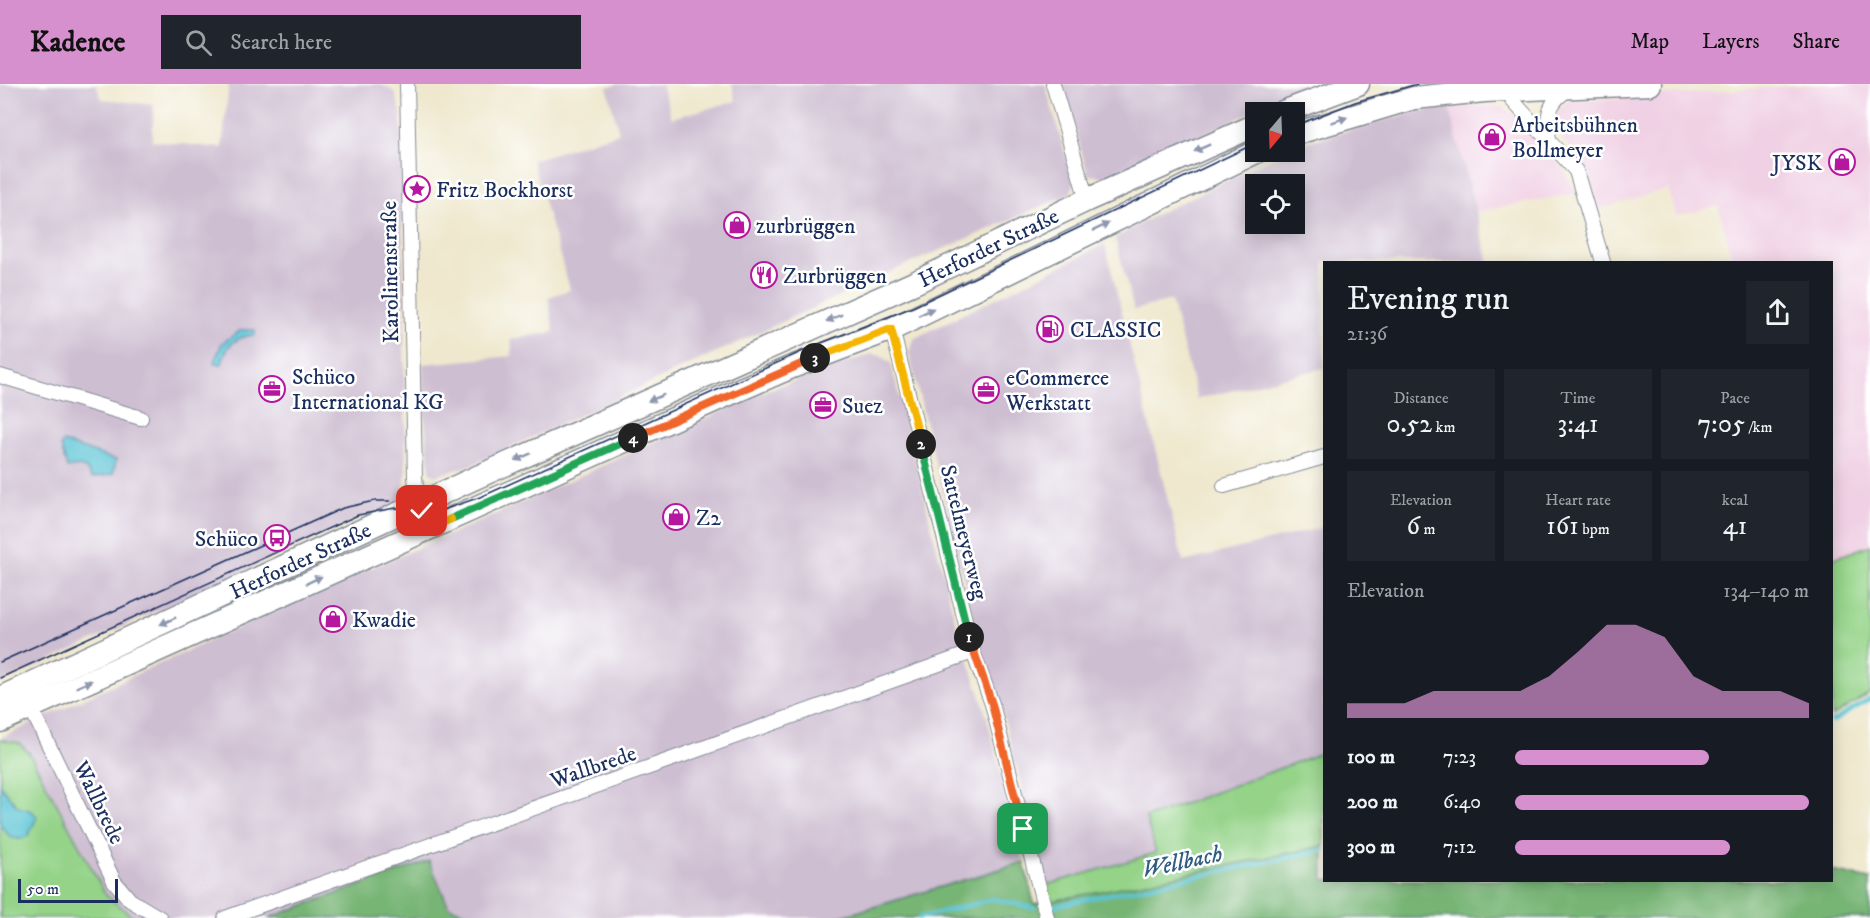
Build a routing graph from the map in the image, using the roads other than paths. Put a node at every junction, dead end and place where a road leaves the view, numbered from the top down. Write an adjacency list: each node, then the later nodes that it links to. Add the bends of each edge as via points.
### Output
1 (407, 84): 20 (street, Karolinenstraße, via 413,429)
2 (1053, 84): 12 (street)
3 (1358, 84): 7 (main road)
4 (1650, 84): 5 (main road)
5 (1572, 88): 6 (main road); 10 (street, via 1556,98 1549,109)
6 (1509, 91): 9 (main road, one-way to 6, via 1414,98); 10 (street)
7 (1305, 104)
8 (1245, 130): 12 (main road, Herforder Straße, one-way to 12)
9 (1305, 131)
10 (1549, 140): 13 (street, via 1579,176)
11 (1245, 157): 15 (main road, Herforder Straße, one-way to 11)
12 (1087, 200): 14 (main road, Herforder Straße)
13 (1602, 261)
14 (888, 295): 15 (main road); 20 (main road, Herforder Straße, one-way to 20)
15 (891, 329): 21 (main road, Herforder Straße, via 782,371); 22 (street, Sattelmeyerweg)
16 (0, 376): 17 (street)
17 (141, 418)
18 (1323, 457): 19 (street)
19 (1224, 486)
20 (418, 504): 21 (street, Karolinenstraße); 23 (main road, Herforder Straße, one-way to 23)
21 (430, 528): 23 (main road, Herforder Straße, one-way to 21)
22 (973, 652): 27 (street, Wallbrede); 28 (street, Sattelmeyerweg, via 992,704)
23 (26, 697): 24 (main road, Herforder Straße); 25 (main road, Herforder Straße); 26 (street, Wallbrede, via 114,880 130,900)
24 (0, 698)
25 (0, 721)
26 (160, 918)
27 (225, 918)
28 (1047, 918)

